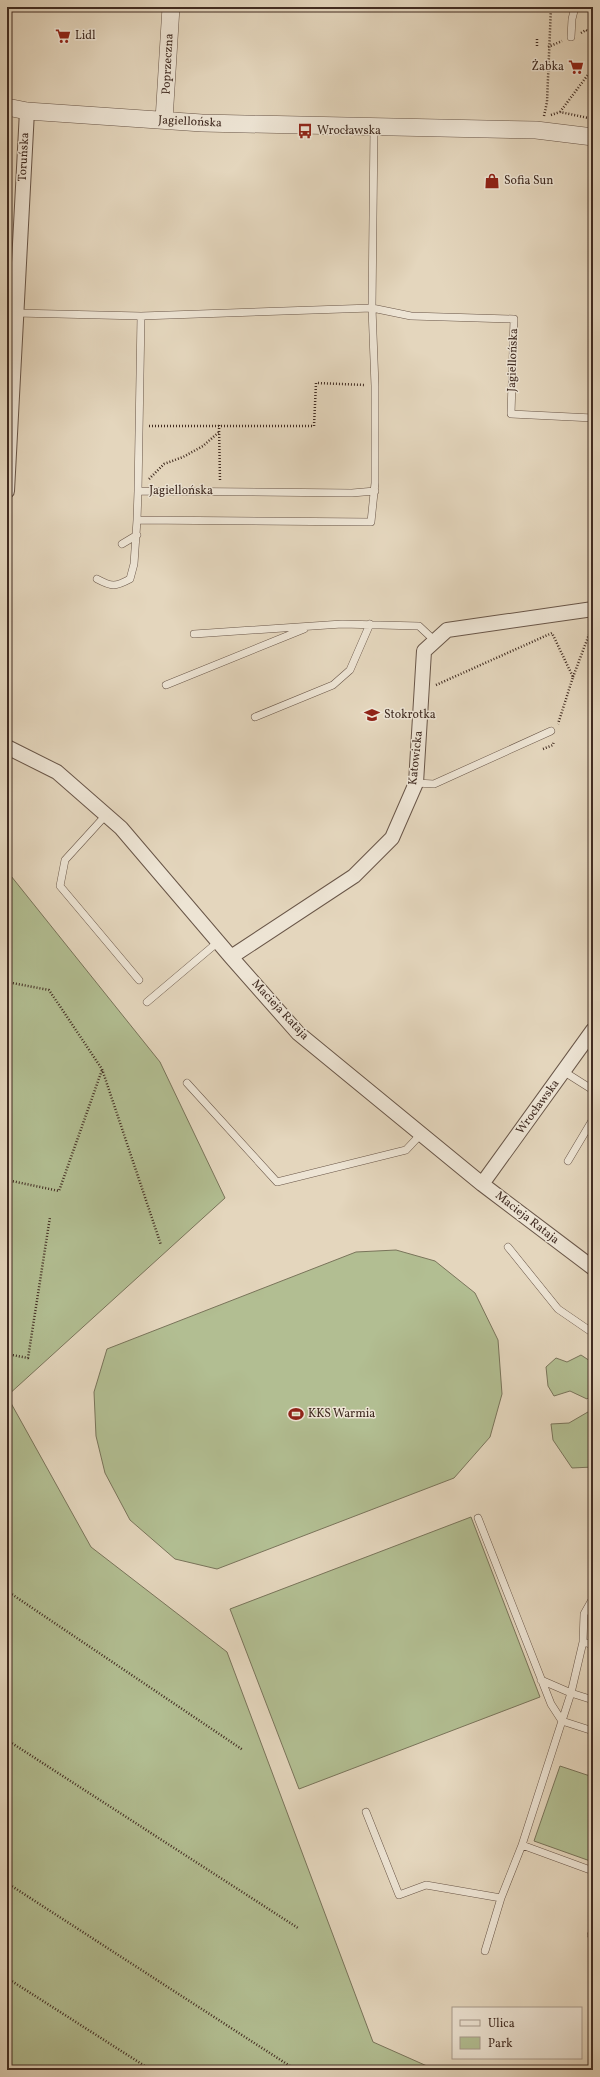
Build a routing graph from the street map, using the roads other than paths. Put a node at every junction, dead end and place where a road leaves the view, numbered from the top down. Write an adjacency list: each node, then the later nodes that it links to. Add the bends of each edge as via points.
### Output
1 (171, 7): 6 (street, Poprzeczna)
2 (575, 7): 3 (lane)
3 (571, 38)
4 (7, 107): 5 (street, Jagiellońska)
5 (27, 111): 6 (street, Jagiellońska); 10 (street, Toruńska)
6 (164, 120): 7 (street, Jagiellońska)
7 (374, 127): 8 (street, Jagiellońska, via 536,130); 9 (lane)
8 (593, 137)
9 (372, 308): 11 (lane, Jagiellońska); 12 (lane, Jagiellońska, via 411,316 514,319 511,414); 15 (lane)
10 (16, 313): 11 (lane); 14 (street, Toruńska)
11 (141, 316): 13 (lane, Jagiellońska)
12 (593, 418)
13 (138, 490): 15 (lane, Jagiellońska); 16 (lane)
14 (7, 491)
15 (375, 491): 16 (lane, via 371,522)
16 (137, 520): 17 (lane)
17 (137, 535): 18 (lane); 19 (lane, via 130,579 118,586)
18 (122, 544)
19 (97, 579)
20 (593, 609): 24 (street, Katowicka, via 447,630)
21 (370, 624): 22 (lane); 24 (lane, via 419,626); 26 (lane, via 350,670 333,686)
22 (311, 626): 23 (lane); 25 (lane)
23 (194, 634)
24 (435, 641): 29 (street, Katowicka, via 424,651)
25 (166, 685)
26 (255, 717)
27 (554, 729): 29 (lane, via 434,784)
28 (7, 747): 30 (street, Macieja Rataja, via 57,772)
29 (416, 783): 32 (street, Katowicka, via 392,838 354,876)
30 (106, 815): 31 (street, Macieja Rataja, via 121,828); 33 (lane, via 65,860 60,886)
31 (218, 942): 32 (street, Macieja Rataja); 34 (lane)
32 (231, 957): 40 (street, Macieja Rataja, via 298,1033)
33 (139, 980)
34 (147, 1002)
35 (593, 1030): 36 (street, Wrocławska)
36 (563, 1071): 38 (lane); 42 (street, Wrocławska)
37 (187, 1083): 40 (lane, via 277,1182 406,1150)
38 (593, 1090)
39 (593, 1119): 41 (lane)
40 (421, 1134): 42 (street, Macieja Rataja)
41 (568, 1161)
42 (482, 1184): 44 (street, Macieja Rataja)
43 (508, 1246): 45 (lane, via 558,1309)
44 (593, 1268)
45 (593, 1333)
46 (478, 1518): 50 (lane)
47 (593, 1598): 48 (lane, via 584,1614)
48 (583, 1642): 49 (lane); 51 (lane)
49 (593, 1645)
50 (541, 1680): 51 (lane); 53 (lane, via 551,1704)
51 (571, 1693): 52 (lane); 53 (lane)
52 (593, 1700)
53 (562, 1721): 54 (lane); 56 (lane)
54 (593, 1732)
55 (366, 1812): 58 (lane, via 399,1895 426,1885)
56 (522, 1845): 57 (lane); 58 (lane)
57 (593, 1871)
58 (501, 1898): 61 (lane)
59 (593, 1930): 60 (lane)
60 (593, 1938)
61 (485, 1951)

